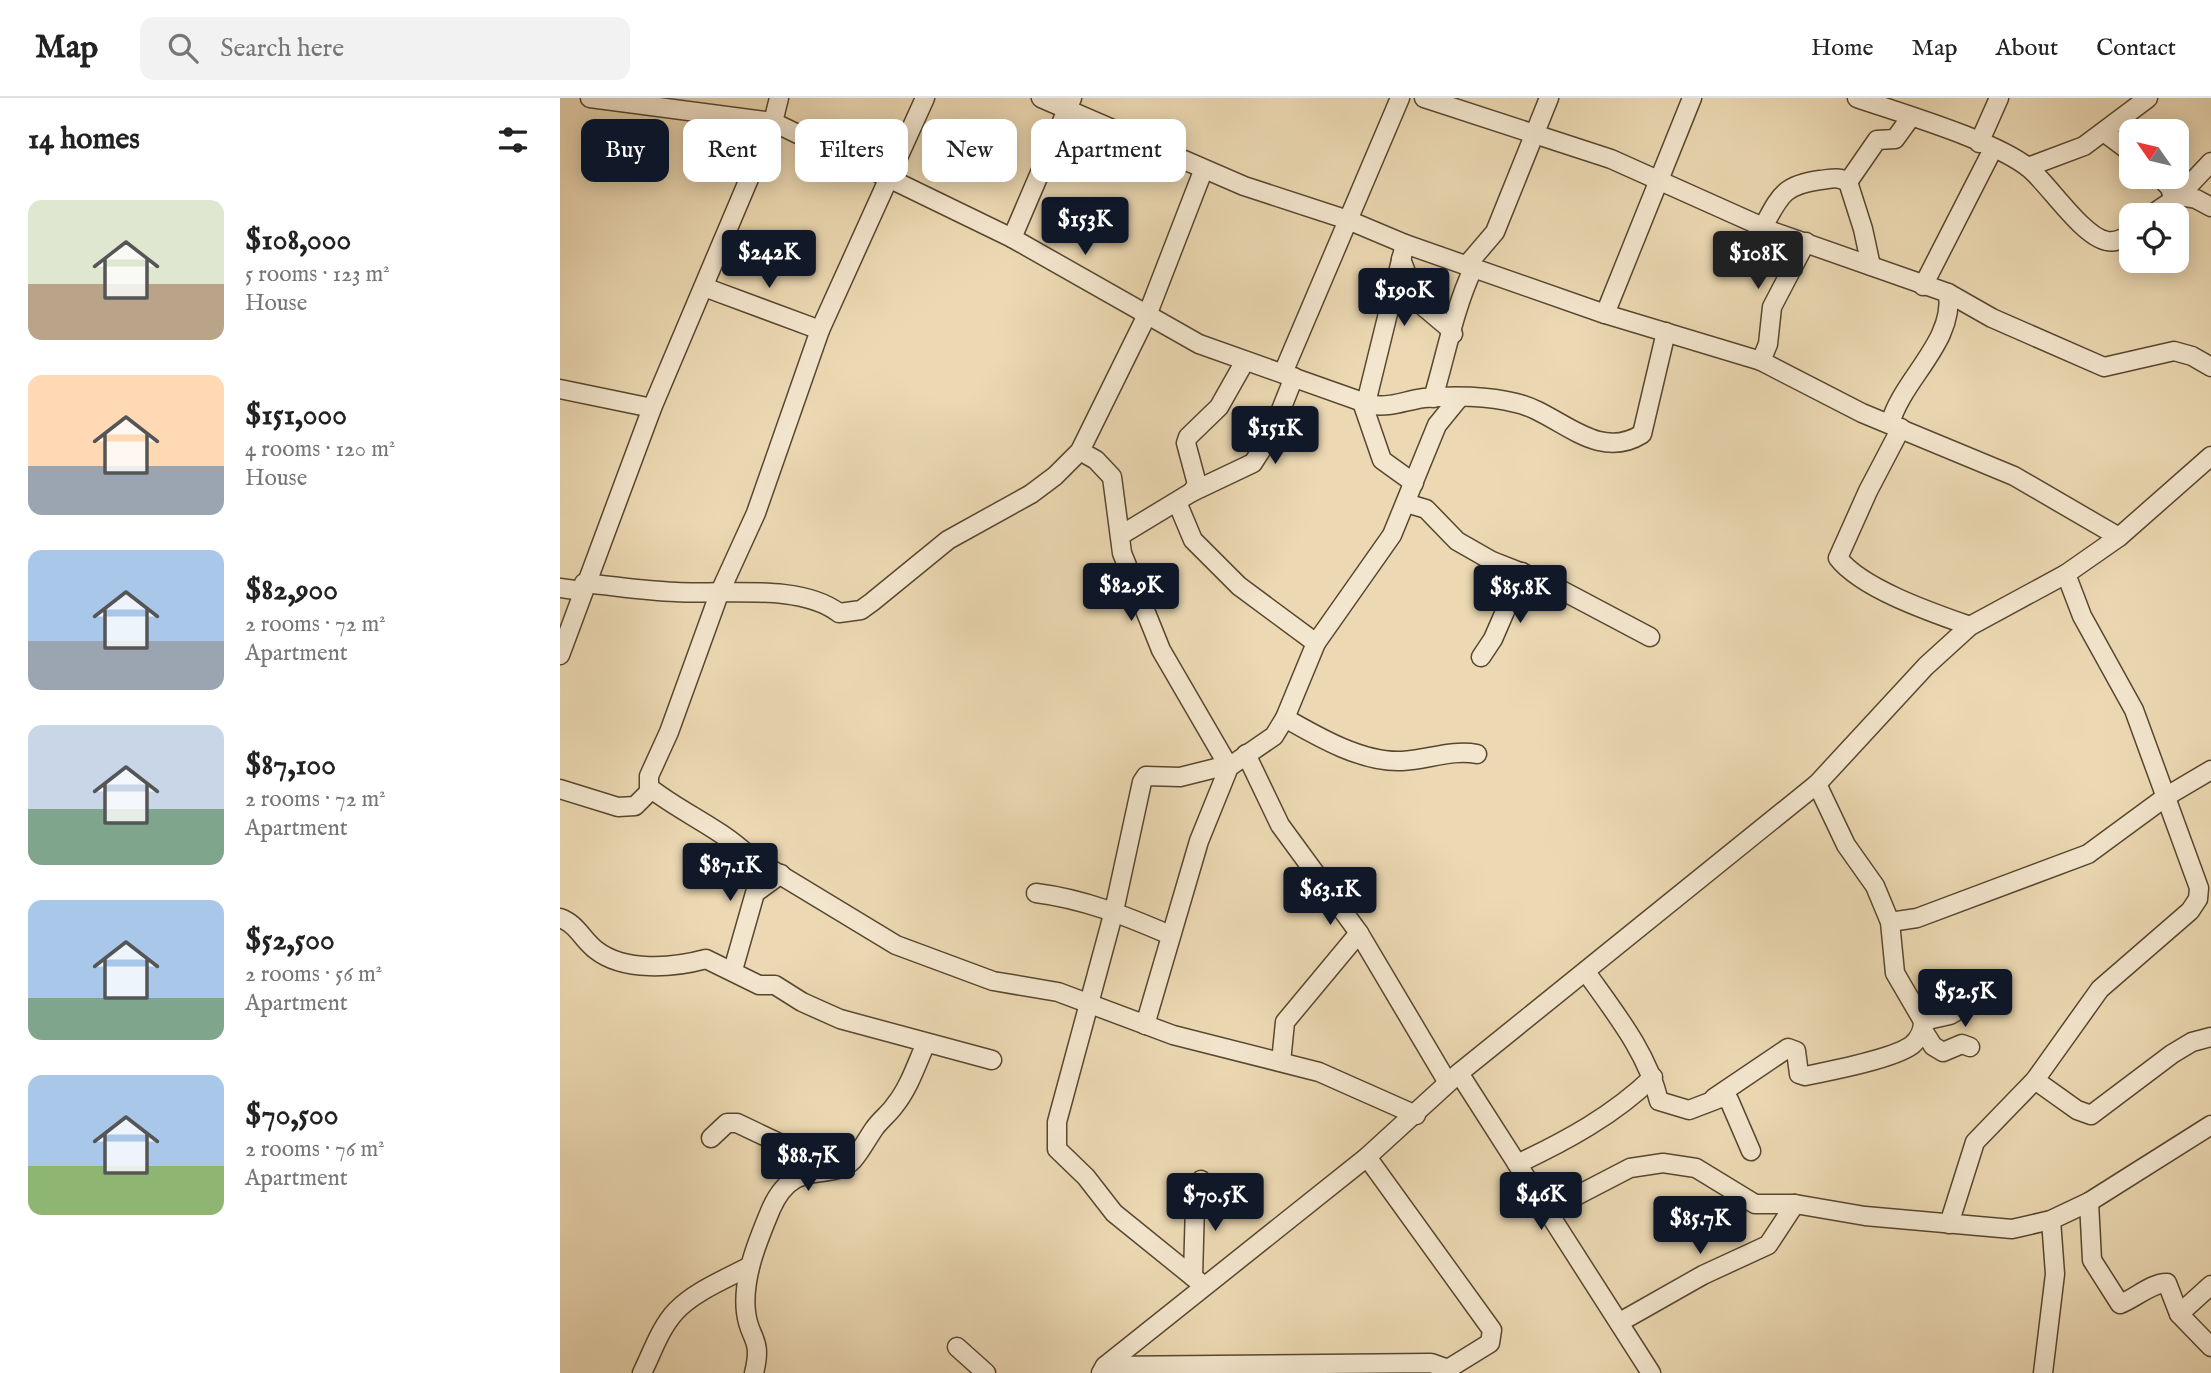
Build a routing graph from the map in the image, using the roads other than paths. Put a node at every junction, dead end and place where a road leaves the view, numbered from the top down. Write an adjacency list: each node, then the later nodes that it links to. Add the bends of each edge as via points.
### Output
1 (590, 98): 15 (street)
2 (779, 98): 16 (street)
3 (925, 98): 19 (street)
4 (1041, 98): 13 (street)
5 (1400, 98): 34 (street)
6 (1424, 98): 17 (street)
7 (1549, 98): 17 (street)
8 (1692, 98): 25 (street)
9 (1857, 98): 14 (street)
10 (1913, 98): 14 (street)
11 (1999, 98): 21 (street)
12 (2148, 98): 18 (street)
13 (1070, 104): 24 (street); 36 (street)
14 (1912, 117): 21 (street); 29 (street, via 1898,137 1877,140)
15 (749, 119)
16 (773, 119)
17 (1532, 133): 25 (street); 41 (street, via 1495,232)
18 (2105, 133): 20 (street); 23 (street, via 2073,151)
19 (908, 138)
20 (2119, 143)
21 (1986, 146): 23 (street); 42 (street)
22 (2211, 162): 31 (street)
23 (2028, 167): 37 (street, via 2087,229 2103,241)
24 (1203, 171): 34 (street); 45 (street)
25 (1658, 178): 35 (street); 46 (street)
26 (747, 182): 43 (street)
27 (889, 182): 47 (street)
28 (901, 182): 36 (street)
29 (1848, 182): 35 (street, via 1833,178 1785,189); 40 (street)
30 (2171, 189): 31 (street)
31 (2176, 197): 32 (street); 33 (street, via 2196,199)
32 (2168, 203)
33 (2211, 207)
34 (1348, 220): 39 (street); 53 (street)
35 (1762, 227): 38 (street)
36 (1012, 238): 45 (street)
37 (2119, 240)
38 (1806, 242): 40 (street); 51 (street, via 1772,307)
39 (1403, 252): 41 (street); 49 (street, via 1417,301); 57 (street)
40 (1871, 266): 42 (street)
41 (1469, 267): 46 (street); 49 (street)
42 (1923, 286): 44 (street)
43 (704, 287): 47 (street); 58 (street)
44 (1948, 293): 52 (street, via 1992,318 2104,367 2174,351); 59 (street, via 1948,319 1899,402)
45 (1148, 313): 50 (street, via 1199,344); 60 (street)
46 (1605, 314): 48 (street)
47 (820, 330): 71 (street, via 756,513)
48 (1666, 332): 51 (street); 56 (street, via 1638,436 1599,441 1516,402)
49 (1453, 334): 55 (street)
50 (1245, 361): 53 (street); 63 (street, via 1219,407 1188,437 1197,484)
51 (1761, 361): 59 (street)
52 (2211, 367)
53 (1288, 375): 57 (street); 63 (street, via 1271,435 1253,463)
54 (560, 388): 58 (street)
55 (1433, 398): 56 (street); 57 (street, via 1395,407)
56 (1459, 398): 62 (street, via 1437,425)
57 (1364, 403): 62 (street, via 1382,460)
58 (652, 408): 69 (street)
59 (1896, 426): 66 (street, via 2014,476); 72 (street, via 1838,558 1865,579 1920,608)
60 (1080, 451): 65 (street, via 1112,477); 71 (street, via 1039,488 948,540 861,610 839,613 827,604 785,594)
61 (2211, 456): 66 (street)
62 (1414, 483): 64 (street)
63 (1184, 497): 65 (street); 74 (street, via 1193,540 1239,586)
64 (1406, 503): 67 (street, via 1436,516 1457,541); 74 (street, via 1392,535)
65 (1121, 535): 80 (street, via 1122,553 1161,650)
66 (2119, 537): 68 (street)
67 (1522, 572): 73 (street); 76 (street, via 1493,639)
68 (2066, 574): 72 (street); 85 (street, via 2081,616 2134,710)
69 (583, 587): 70 (street); 71 (street); 75 (street)
70 (560, 588)
71 (719, 594): 83 (street, via 649,776)
72 (1970, 626): 82 (street, via 1926,666)
73 (1650, 637)
74 (1316, 643): 77 (street)
75 (560, 655)
76 (1480, 657)
77 (1285, 718): 78 (street, via 1274,736); 79 (street, via 1351,751 1399,761 1464,751)
78 (1247, 754): 80 (street); 91 (street, via 1280,825)
79 (1477, 754)
80 (1229, 766): 88 (street, via 1180,777 1146,776); 92 (street, via 1199,841)
81 (2211, 770): 85 (street)
82 (1817, 783): 90 (street); 94 (street)
83 (650, 788): 84 (street, via 642,801 628,807); 86 (street)
84 (560, 789)
85 (2167, 796): 90 (street, via 2074,861 1917,918); 106 (street, via 2199,888 2198,899 2169,931 2100,989)
86 (781, 874): 93 (street, via 755,893); 96 (street, via 896,945 993,981 1058,992)
87 (1036, 893): 88 (street)
88 (1114, 911): 92 (street); 96 (street)
89 (560, 918): 93 (street, via 572,922 593,948 618,961 660,966 706,959)
90 (1890, 922): 98 (street, via 1895,973)
91 (1359, 933): 103 (street, via 1285,1022); 105 (street)
92 (1170, 935): 97 (street)
93 (733, 970): 100 (street, via 759,985 775,985 840,1019)
94 (1586, 972): 104 (street, via 1634,1040); 105 (street)
95 (1989, 992): 98 (street)
96 (1090, 1004): 97 (street); 122 (street, via 1057,1122 1057,1149 1114,1213)
97 (1145, 1025): 103 (street)
98 (1923, 1025): 101 (street, via 1933,1046 1942,1052 1962,1044); 107 (street, via 1919,1039 1903,1051 1805,1076 1798,1072 1796,1051 1788,1048)
99 (2211, 1037): 106 (street, via 2172,1054 2091,1115)
100 (926, 1043): 102 (street); 114 (street, via 896,1104 852,1161)
101 (1970, 1047)
102 (992, 1060)
103 (1281, 1062): 108 (street, via 1319,1072)
104 (1653, 1077): 107 (street, via 1659,1101 1689,1110); 113 (street, via 1570,1139)
105 (1454, 1078): 108 (street); 113 (street)
106 (2035, 1080): 120 (street, via 1975,1142)
107 (1714, 1098): 111 (street, via 1729,1100)
108 (1416, 1115): 112 (street)
109 (2211, 1125): 116 (street)
110 (711, 1138): 114 (street, via 727,1123 737,1123)
111 (1751, 1151)
112 (1367, 1157): 122 (street); 128 (street, via 1492,1330 1490,1343 1448,1369 1431,1363)
113 (1517, 1164): 118 (street)
114 (832, 1168): 121 (street, via 799,1176 785,1186)
115 (1202, 1180): 122 (street, via 1194,1212)
116 (2088, 1202): 119 (street); 124 (street, via 2092,1260 2120,1304 2165,1283)
117 (1795, 1204): 118 (street, via 1755,1204 1696,1168 1663,1163 1630,1168); 120 (street); 125 (street, via 1768,1245)
118 (1549, 1210): 125 (street)
119 (2052, 1220): 120 (street, via 2012,1228); 133 (street, via 2055,1274)
120 (1950, 1224)
121 (750, 1266): 129 (street, via 676,1311); 130 (street, via 746,1313 759,1346)
122 (1198, 1281): 128 (street)
123 (2211, 1285): 124 (street)
124 (2179, 1314): 127 (street)
125 (1620, 1322): 132 (street)
126 (957, 1347): 131 (street)
127 (2211, 1347)
128 (1103, 1369)
129 (642, 1373)
130 (754, 1373)
131 (986, 1373)
132 (1651, 1373)
133 (2043, 1373)

